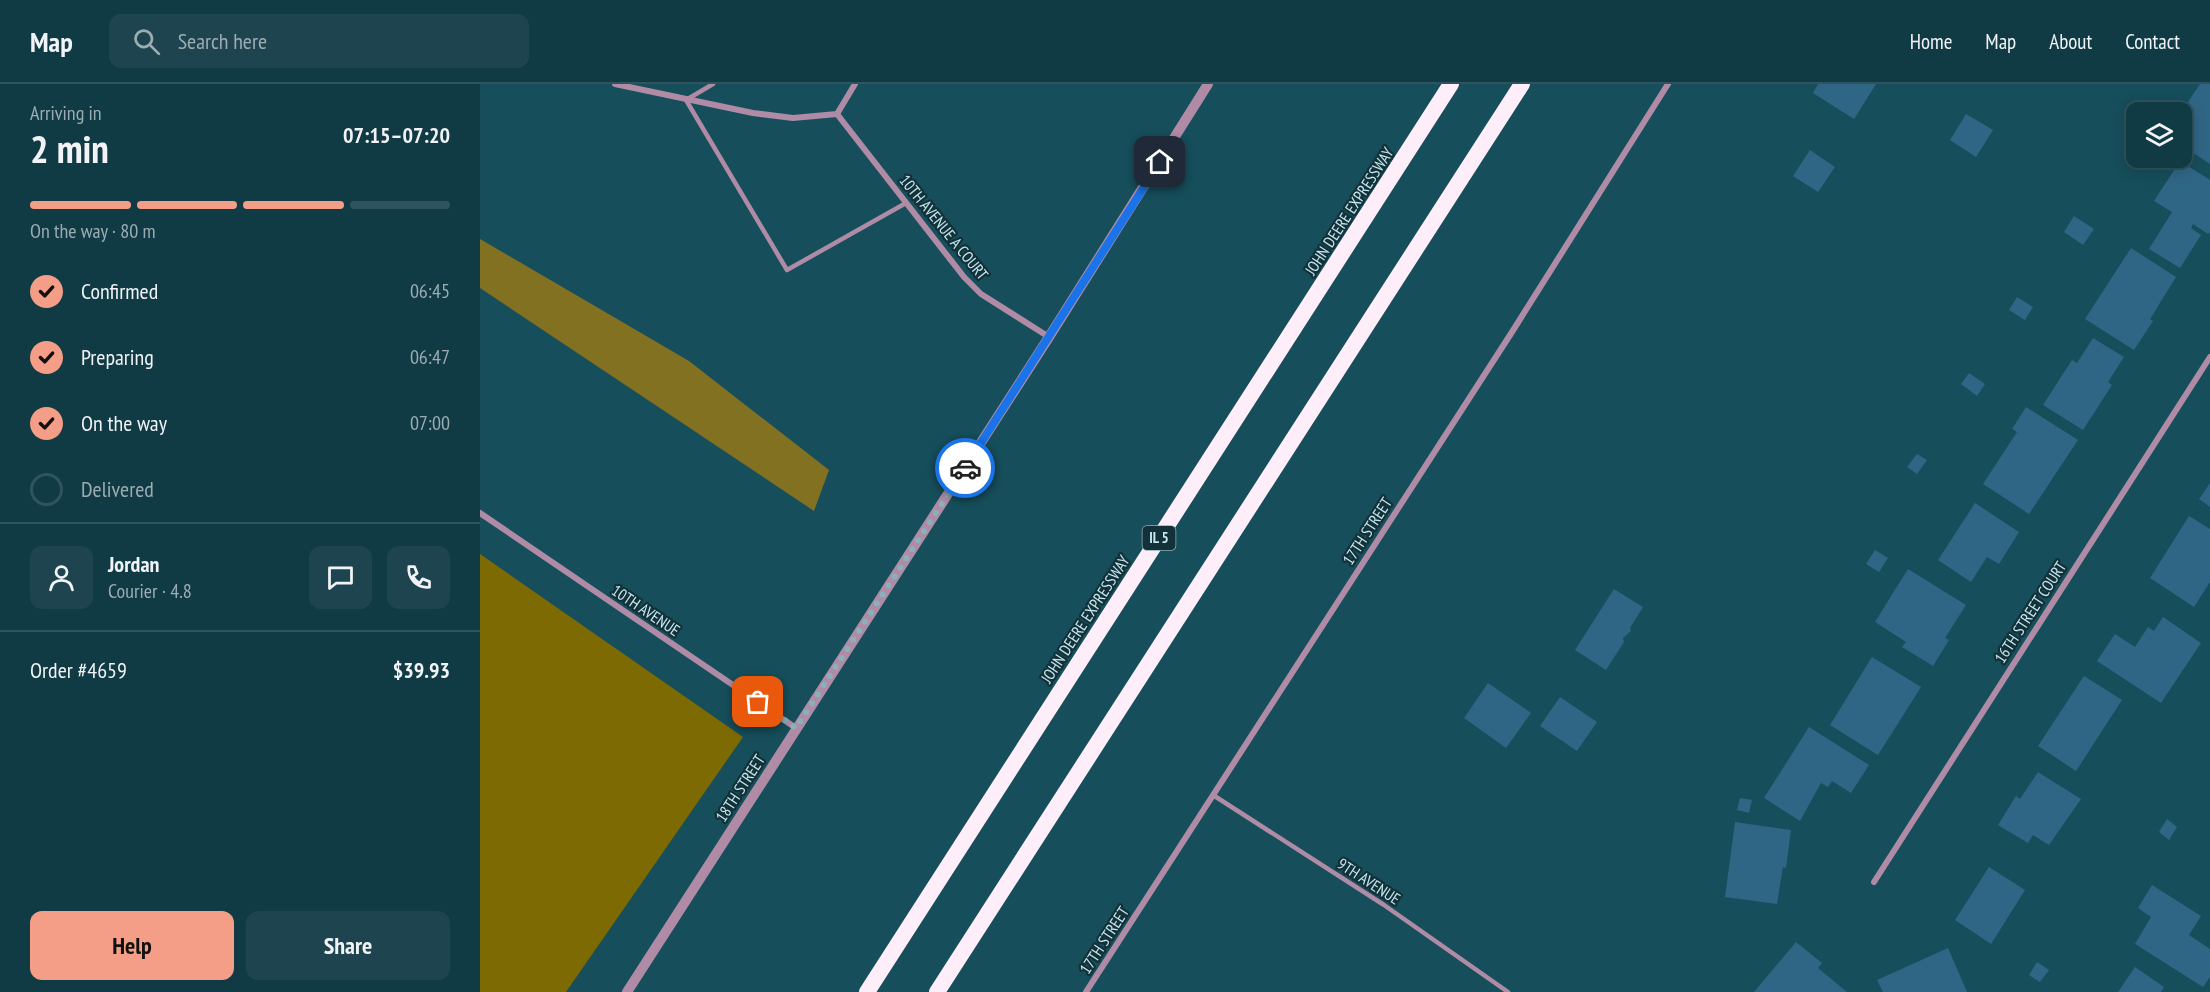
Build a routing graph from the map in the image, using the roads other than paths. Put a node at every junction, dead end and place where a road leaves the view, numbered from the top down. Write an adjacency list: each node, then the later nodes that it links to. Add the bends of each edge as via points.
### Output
1 (615, 84): 8 (street)
2 (713, 84): 8 (lane)
3 (855, 84): 9 (street)
4 (1208, 84): 11 (street, 18TH STREET)
5 (1451, 84): 18 (highway, JOHN DEERE EXPRESSWAY / IL 5)
6 (1522, 84): 19 (highway)
7 (1668, 84): 15 (street, 17TH STREET)
8 (686, 100): 9 (street, via 794,118); 10 (lane, via 787,270)
9 (837, 114): 10 (street, 10TH AVENUE A COURT)
10 (906, 202): 11 (street, 10TH AVENUE A COURT, via 963,277 981,294)
11 (1049, 337): 14 (street, 18TH STREET)
12 (2210, 357): 16 (street, 16TH STREET COURT)
13 (480, 513): 14 (street, 10TH AVENUE)
14 (796, 728): 17 (street, 18TH STREET)
15 (1213, 795): 20 (street, 17TH STREET); 21 (lane, 9TH AVENUE, via 1384,905)
16 (1874, 882)
17 (627, 992)
18 (867, 992)
19 (937, 992)
20 (1086, 992)
21 (1508, 992)

